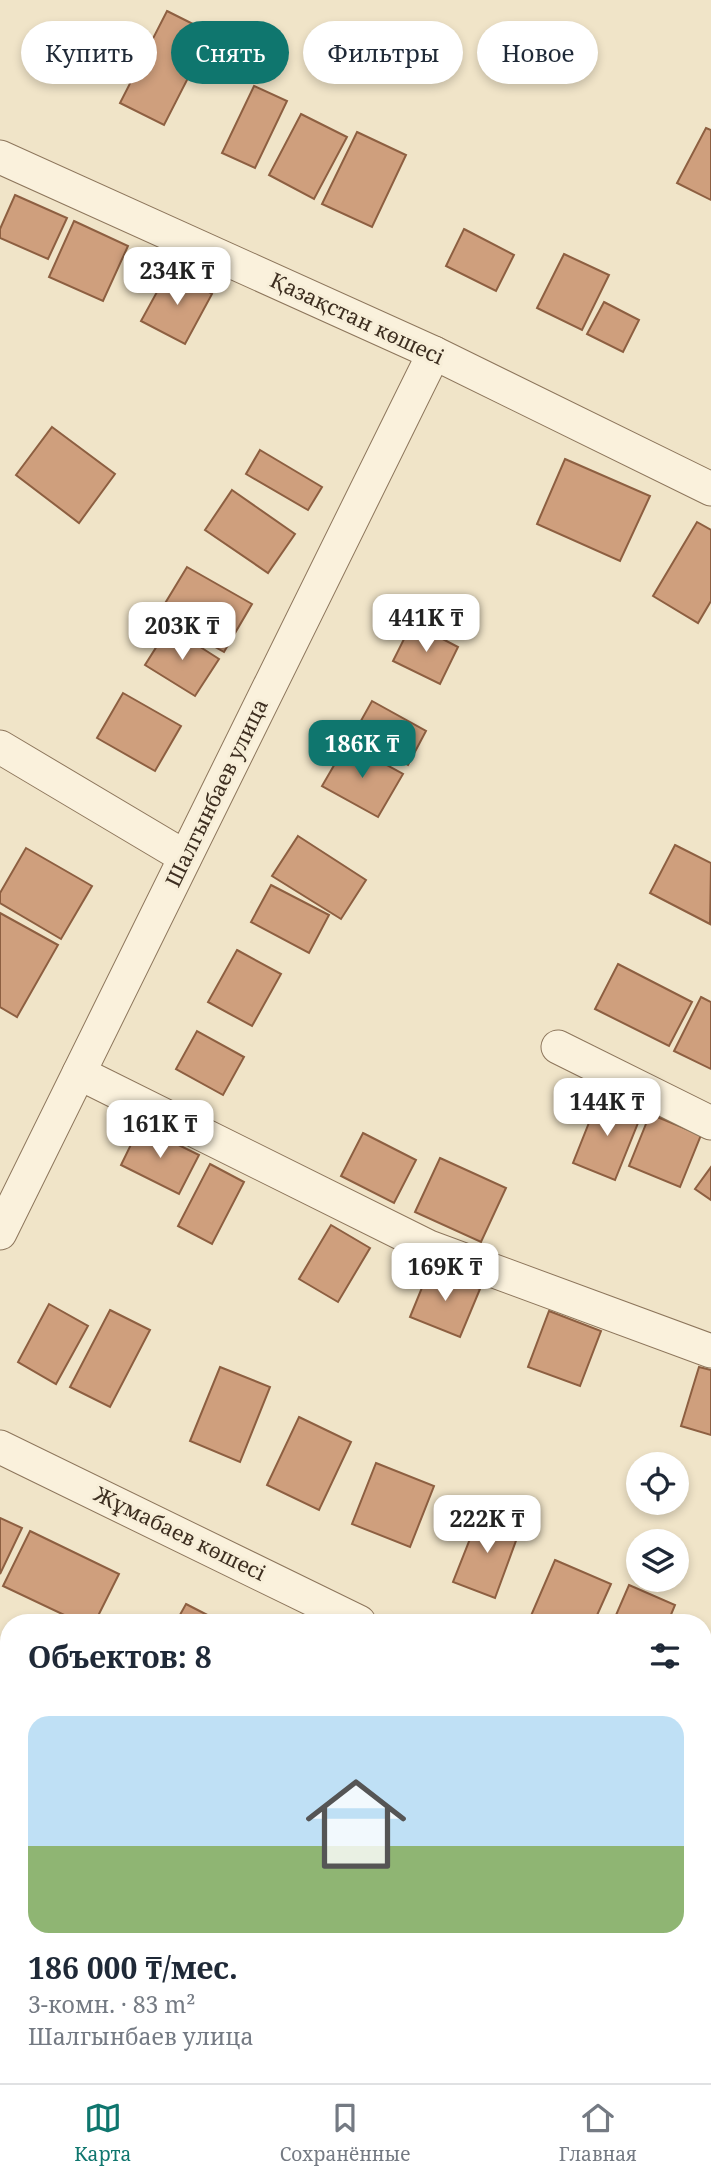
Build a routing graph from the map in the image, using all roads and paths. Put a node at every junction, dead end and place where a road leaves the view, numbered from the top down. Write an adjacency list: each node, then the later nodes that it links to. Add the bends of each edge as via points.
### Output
1 (0, 157): 2 (street, Қазақстан көшесі)
2 (434, 353): 3 (street, Қазақстан көшесі); 5 (street, Шалгынбаев улица)
3 (711, 489)
4 (0, 747): 5 (street)
5 (186, 857): 7 (street, Шалгынбаев улица)
6 (558, 1047): 8 (street)
7 (79, 1073): 9 (street, Шалгынбаев улица); 10 (street, via 429,1247)
8 (711, 1123)
9 (0, 1233)
10 (711, 1350)
11 (0, 1447): 12 (street, Жұмабаев көшесі)
12 (343, 1614)

